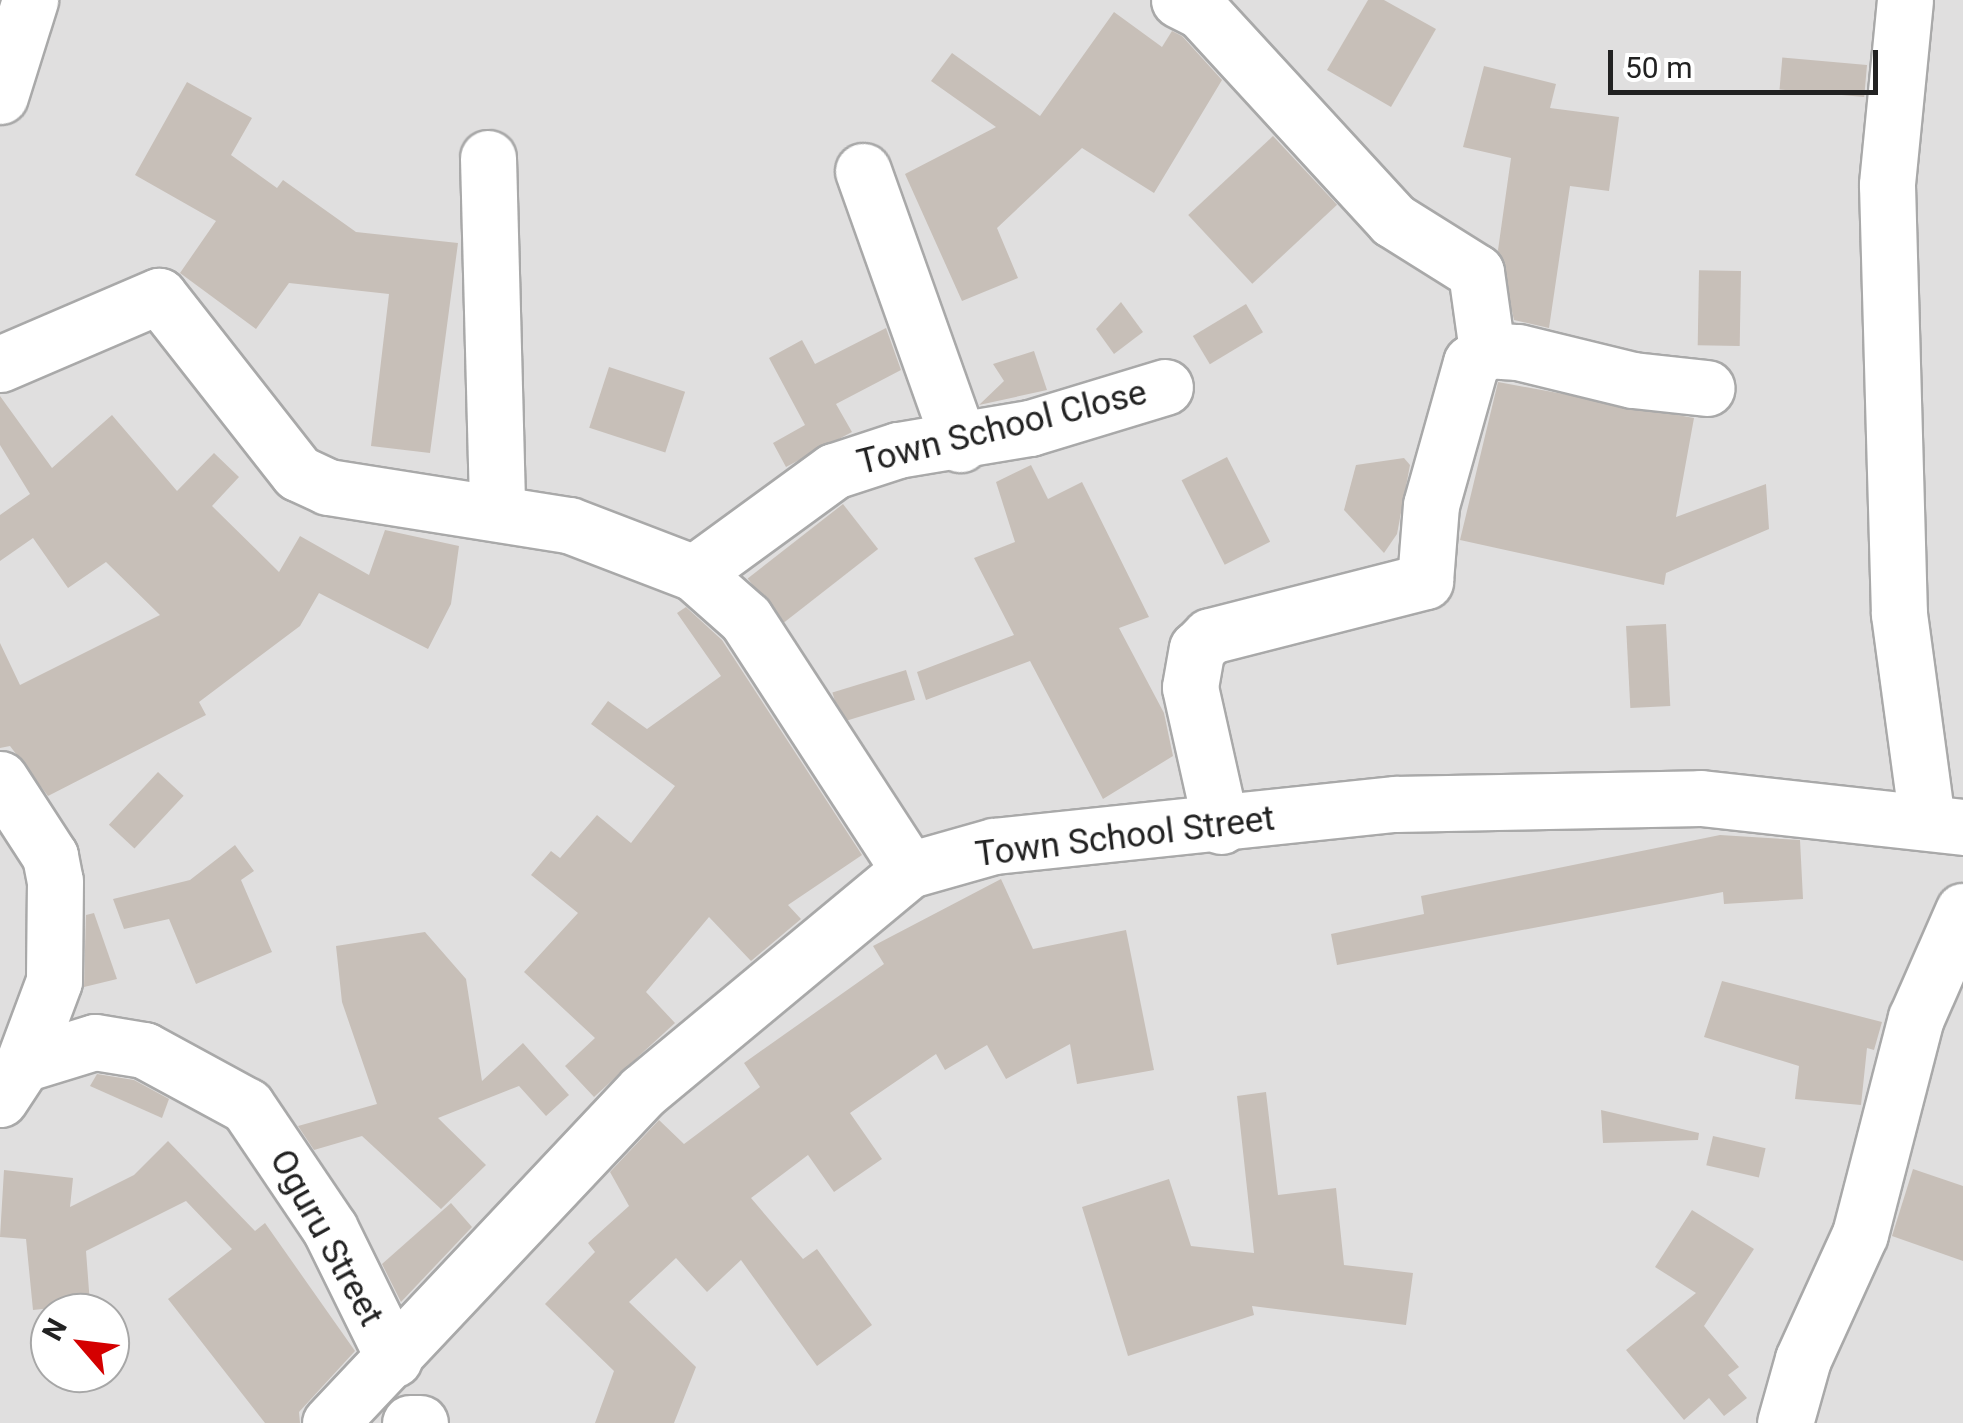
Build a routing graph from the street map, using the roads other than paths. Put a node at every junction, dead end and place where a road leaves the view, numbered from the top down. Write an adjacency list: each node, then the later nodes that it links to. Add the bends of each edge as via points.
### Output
1 (30, 0): 4 (street)
2 (1179, 0): 7 (street, via 1201,11 1394,220 1476,272)
3 (1904, 0): 15 (street, via 1887,185 1899,614)
4 (0, 96)
5 (488, 158): 12 (street)
6 (863, 172): 11 (street)
7 (1487, 350): 10 (street); 16 (street, via 1472,363 1446,435 1426,581 1210,636 1198,649 1190,687)
8 (0, 364): 12 (street, via 159,296 298,473 328,487)
9 (1165, 388): 11 (street, Town School Close)
10 (1707, 388)
11 (960, 444): 13 (street, Town School Close, via 898,450 834,471)
12 (498, 514): 13 (street, via 617,538)
13 (694, 572): 17 (street, via 746,619)
14 (0, 780): 19 (street, via 50,856 56,881 54,981)
15 (1945, 824): 16 (street, Town School Street, via 1701,798 1395,804)
16 (1221, 826): 17 (street, Town School Street, via 994,846)
17 (910, 870): 20 (street, Town School Street, via 643,1091)
18 (1963, 911): 24 (street, via 1916,1018 1860,1234 1802,1359)
19 (11, 1082): 20 (street, Oguru Street, via 95,1042 144,1050 247,1106 330,1229)
20 (394, 1359): 21 (street, Town School Street)
21 (353, 1418)
22 (410, 1423): 23 (street)
23 (420, 1423)
24 (1785, 1423)

